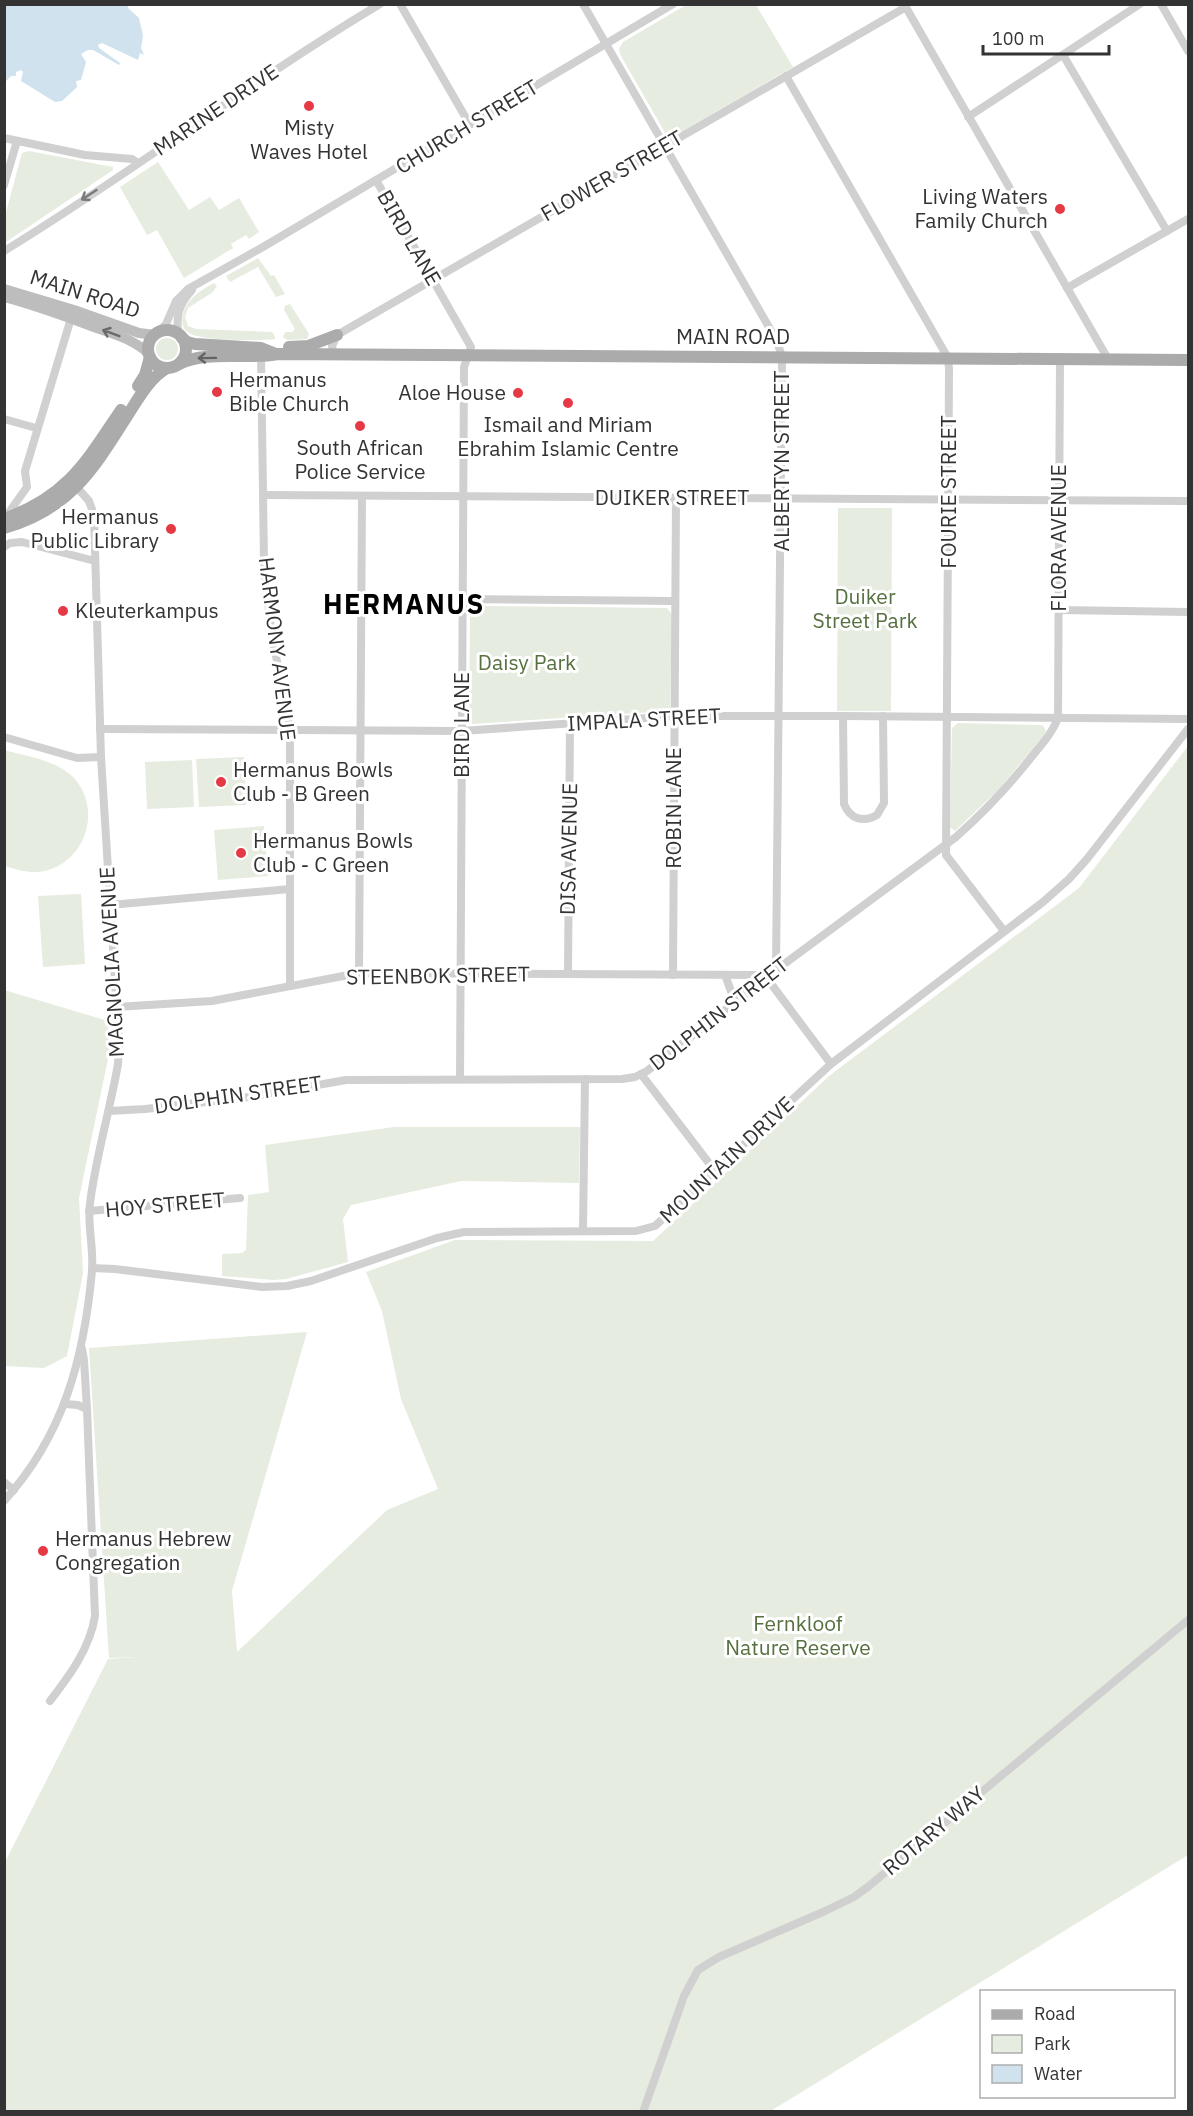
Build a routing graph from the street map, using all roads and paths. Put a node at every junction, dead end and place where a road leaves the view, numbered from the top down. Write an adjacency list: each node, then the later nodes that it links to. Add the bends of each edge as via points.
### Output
1 (380, 4): 17 (street, MARINE DRIVE)
2 (400, 4): 13 (street)
3 (583, 4): 8 (street, ALBERTYN STREET)
4 (673, 4): 8 (street, CHURCH STREET)
5 (1140, 4): 10 (street)
6 (1161, 4): 9 (street)
7 (905, 6): 11 (street, FLOWER STREET); 12 (street)
8 (606, 45): 13 (street, CHURCH STREET); 16 (street, ALBERTYN STREET)
9 (1188, 51)
10 (1063, 56): 12 (street); 21 (street)
11 (786, 76): 16 (street, FLOWER STREET); 37 (street, FOURIE STREET)
12 (968, 117): 25 (street)
13 (470, 125): 18 (street, CHURCH STREET)
14 (4, 138): 15 (street, MARINE DRIVE)
15 (17, 141): 17 (street, MARINE DRIVE); 19 (street)
16 (665, 146): 23 (street, FLOWER STREET); 36 (street, ALBERTYN STREET)
17 (138, 163): 22 (street, one-way to 22)
18 (376, 180): 23 (street, BIRD LANE); 24 (street, CHURCH STREET)
19 (4, 185)
20 (1188, 219): 21 (street)
21 (1167, 231): 25 (street)
22 (4, 251)
23 (433, 279): 30 (street, FLOWER STREET); 35 (street, BIRD LANE, via 469,342)
24 (198, 285): 29 (street, CHURCH STREET, via 180,296 166,324); 31 (street, CHURCH STREET, via 179,308)
25 (1067, 288): 39 (street)
26 (4, 289): 28 (main road, MAIN ROAD)
27 (4, 297): 28 (main road, MAIN ROAD)
28 (73, 314): 29 (main road, MAIN ROAD, via 139,333); 33 (main road, MAIN ROAD, one-way to 28, via 135,343); 43 (street)
29 (156, 334): 31 (main road, MAIN ROAD, via 166,331); 33 (main road, MAIN ROAD, via 149,343)
30 (337, 335): 32 (main road, via 308,346); 34 (street)
31 (180, 337): 32 (main road, MAIN ROAD, via 200,345); 41 (main road, via 185,351)
32 (261, 353): 34 (main road, MAIN ROAD); 41 (main road, MAIN ROAD, one-way to 41, via 198,358); 45 (street, HARMONY AVENUE)
33 (149, 355): 41 (main road, MAIN ROAD, via 155,364); 44 (main road, via 145,375)
34 (334, 355): 35 (main road, MAIN ROAD)
35 (468, 356): 36 (main road, MAIN ROAD); 47 (street, BIRD LANE, via 464,367)
36 (783, 357): 37 (main road, MAIN ROAD); 49 (street, ALBERTYN STREET)
37 (948, 358): 38 (main road, MAIN ROAD); 50 (street, FOURIE STREET)
38 (1060, 359): 39 (main road, MAIN ROAD); 51 (street, FLORA AVENUE)
39 (1108, 359): 40 (main road, MAIN ROAD)
40 (1188, 360)
41 (173, 366): 44 (main road, via 151,380 97,462)
42 (4, 419): 43 (street)
43 (36, 428): 53 (street, via 25,471 27,487)
44 (74, 484): 53 (main road); 54 (main road, via 41,514); 56 (street, MAGNOLIA AVENUE, via 93,511)
45 (263, 495): 46 (street, DUIKER STREET); 70 (street, HARMONY AVENUE, via 269,616)
46 (362, 496): 47 (street, DUIKER STREET); 72 (street)
47 (463, 497): 48 (street, DUIKER STREET); 57 (street, BIRD LANE)
48 (676, 498): 49 (street, DUIKER STREET); 58 (street, ROBIN LANE)
49 (782, 499): 50 (street, DUIKER STREET); 62 (street, ALBERTYN STREET)
50 (949, 500): 51 (street, DUIKER STREET); 65 (street, FOURIE STREET)
51 (1059, 500): 52 (street, DUIKER STREET); 59 (street, FLORA AVENUE)
52 (1188, 501)
53 (4, 519)
54 (4, 528)
55 (4, 547): 56 (street, via 22,542)
56 (95, 561): 69 (street, MAGNOLIA AVENUE)
57 (462, 599): 58 (street); 73 (street, BIRD LANE)
58 (675, 601): 61 (street, ROBIN LANE)
59 (1059, 610): 60 (street); 66 (street, FLORA AVENUE)
60 (1188, 612)
61 (675, 716): 62 (street, IMPALA STREET); 68 (street, IMPALA STREET); 84 (street, ROBIN LANE)
62 (780, 716): 63 (street, IMPALA STREET); 80 (street, ALBERTYN STREET)
63 (843, 716): 64 (street, IMPALA STREET); 64 (street, via 844,804 851,815 864,819 877,815 884,803)
64 (883, 716): 65 (street, IMPALA STREET)
65 (947, 717): 66 (street, IMPALA STREET); 76 (street, FOURIE STREET)
66 (1058, 718): 67 (street, IMPALA STREET); 76 (street, DOLPHIN STREET, via 1053,730 981,815)
67 (1188, 719)
68 (570, 723): 73 (street, IMPALA STREET); 83 (street, DISA AVENUE)
69 (100, 729): 70 (street, IMPALA STREET); 75 (street, MAGNOLIA AVENUE)
70 (290, 729): 72 (street, IMPALA STREET); 77 (street, HARMONY AVENUE)
71 (1188, 729): 79 (street, MOUNTAIN DRIVE, via 1069,879)
72 (360, 730): 73 (street, IMPALA STREET); 82 (street)
73 (462, 731): 81 (street, BIRD LANE)
74 (4, 737): 75 (street, via 77,758)
75 (100, 757): 78 (street, MAGNOLIA AVENUE)
76 (946, 844): 79 (street, FOURIE STREET, via 946,855); 80 (street, DOLPHIN STREET)
77 (290, 889): 78 (street); 87 (street, HARMONY AVENUE)
78 (110, 905): 89 (street, MAGNOLIA AVENUE)
79 (1004, 931): 90 (street, MOUNTAIN DRIVE)
80 (776, 970): 86 (street, DOLPHIN STREET)
81 (460, 973): 82 (street, STEENBOK STREET); 83 (street, STEENBOK STREET); 92 (street, BIRD LANE)
82 (359, 974): 87 (street, STEENBOK STREET)
83 (568, 974): 84 (street, STEENBOK STREET)
84 (673, 975): 85 (street, STEENBOK STREET)
85 (725, 975): 86 (street, STEENBOK STREET, via 761,975); 88 (street)
86 (765, 979): 88 (street, DOLPHIN STREET); 90 (street)
87 (290, 986): 89 (street, STEENBOK STREET, via 212,1001)
88 (735, 1002): 91 (street, DOLPHIN STREET)
89 (117, 1006): 94 (street, MAGNOLIA AVENUE, via 118,1064)
90 (831, 1064): 95 (street, MOUNTAIN DRIVE)
91 (641, 1074): 93 (street, DOLPHIN STREET, via 622,1079); 95 (street)
92 (460, 1079): 93 (street, DOLPHIN STREET); 94 (street, DOLPHIN STREET, via 346,1080 249,1097)
93 (585, 1079): 98 (street)
94 (109, 1111): 97 (street, MAGNOLIA AVENUE)
95 (716, 1171): 98 (street, MOUNTAIN DRIVE, via 649,1228)
96 (240, 1198): 97 (street, HOY STREET)
97 (89, 1211): 99 (street, MAGNOLIA AVENUE)
98 (584, 1231): 99 (street, MOUNTAIN DRIVE, via 454,1233 311,1281 280,1287)
99 (93, 1268): 100 (street, MAGNOLIA AVENUE)
100 (81, 1347): 101 (street, MAGNOLIA AVENUE); 102 (street)
101 (65, 1404): 102 (street); 104 (street, MAGNOLIA AVENUE, via 40,1454)
102 (87, 1409): 107 (street, via 95,1616 87,1645)
103 (4, 1482): 104 (street)
104 (14, 1490): 105 (street, MAGNOLIA AVENUE)
105 (4, 1501)
106 (1188, 1620): 108 (street, ROTARY WAY, via 854,1897 698,1970 684,1996)
107 (50, 1701)
108 (643, 2112)

